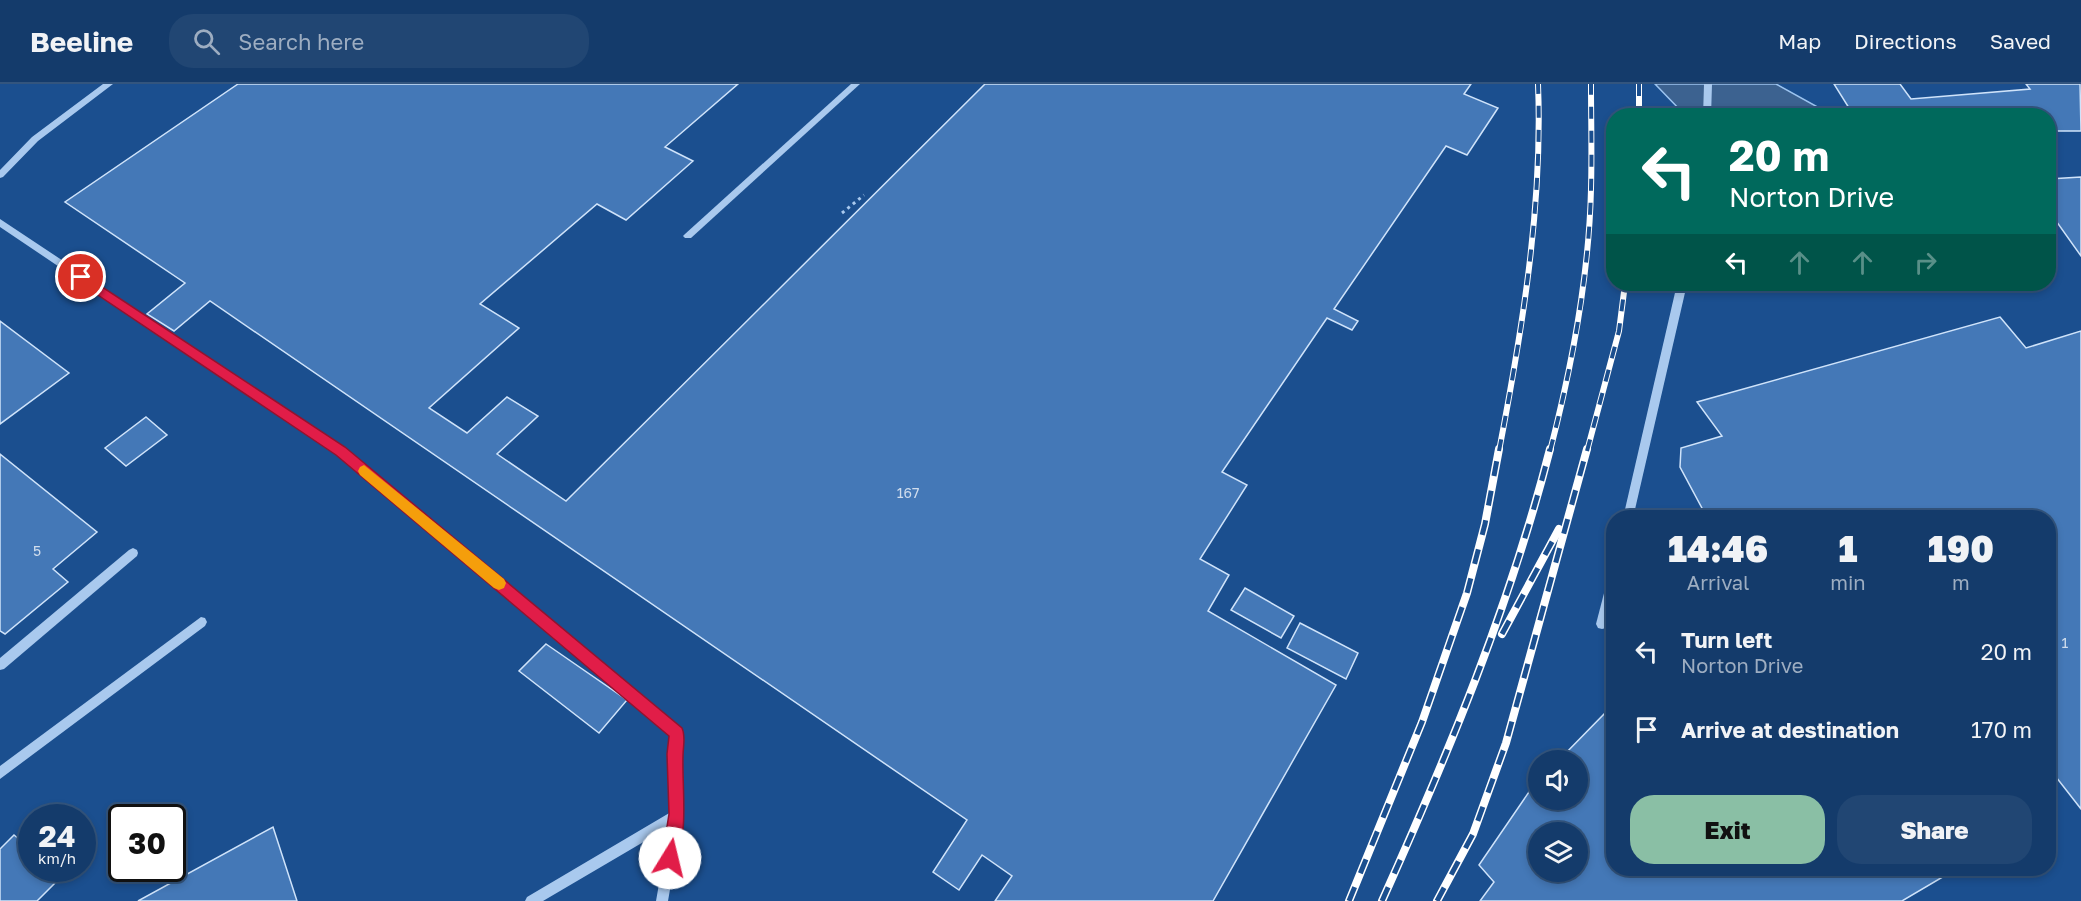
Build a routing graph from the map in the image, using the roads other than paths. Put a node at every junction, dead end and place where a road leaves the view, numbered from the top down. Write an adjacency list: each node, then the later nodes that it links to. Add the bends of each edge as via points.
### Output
1 (109, 84): 5 (street, via 35,139)
2 (856, 84): 7 (street)
3 (1708, 84): 4 (street)
4 (1707, 108)
5 (0, 175)
6 (0, 222): 16 (street, via 341,451 677,733)
7 (688, 236)
8 (1680, 291): 9 (street)
9 (1630, 510)
10 (133, 553): 14 (street)
11 (1606, 607): 13 (street)
12 (201, 622): 15 (street)
13 (1602, 624)
14 (0, 665)
15 (0, 773)
16 (677, 814): 17 (street); 18 (street)
17 (531, 901)
18 (663, 901)

